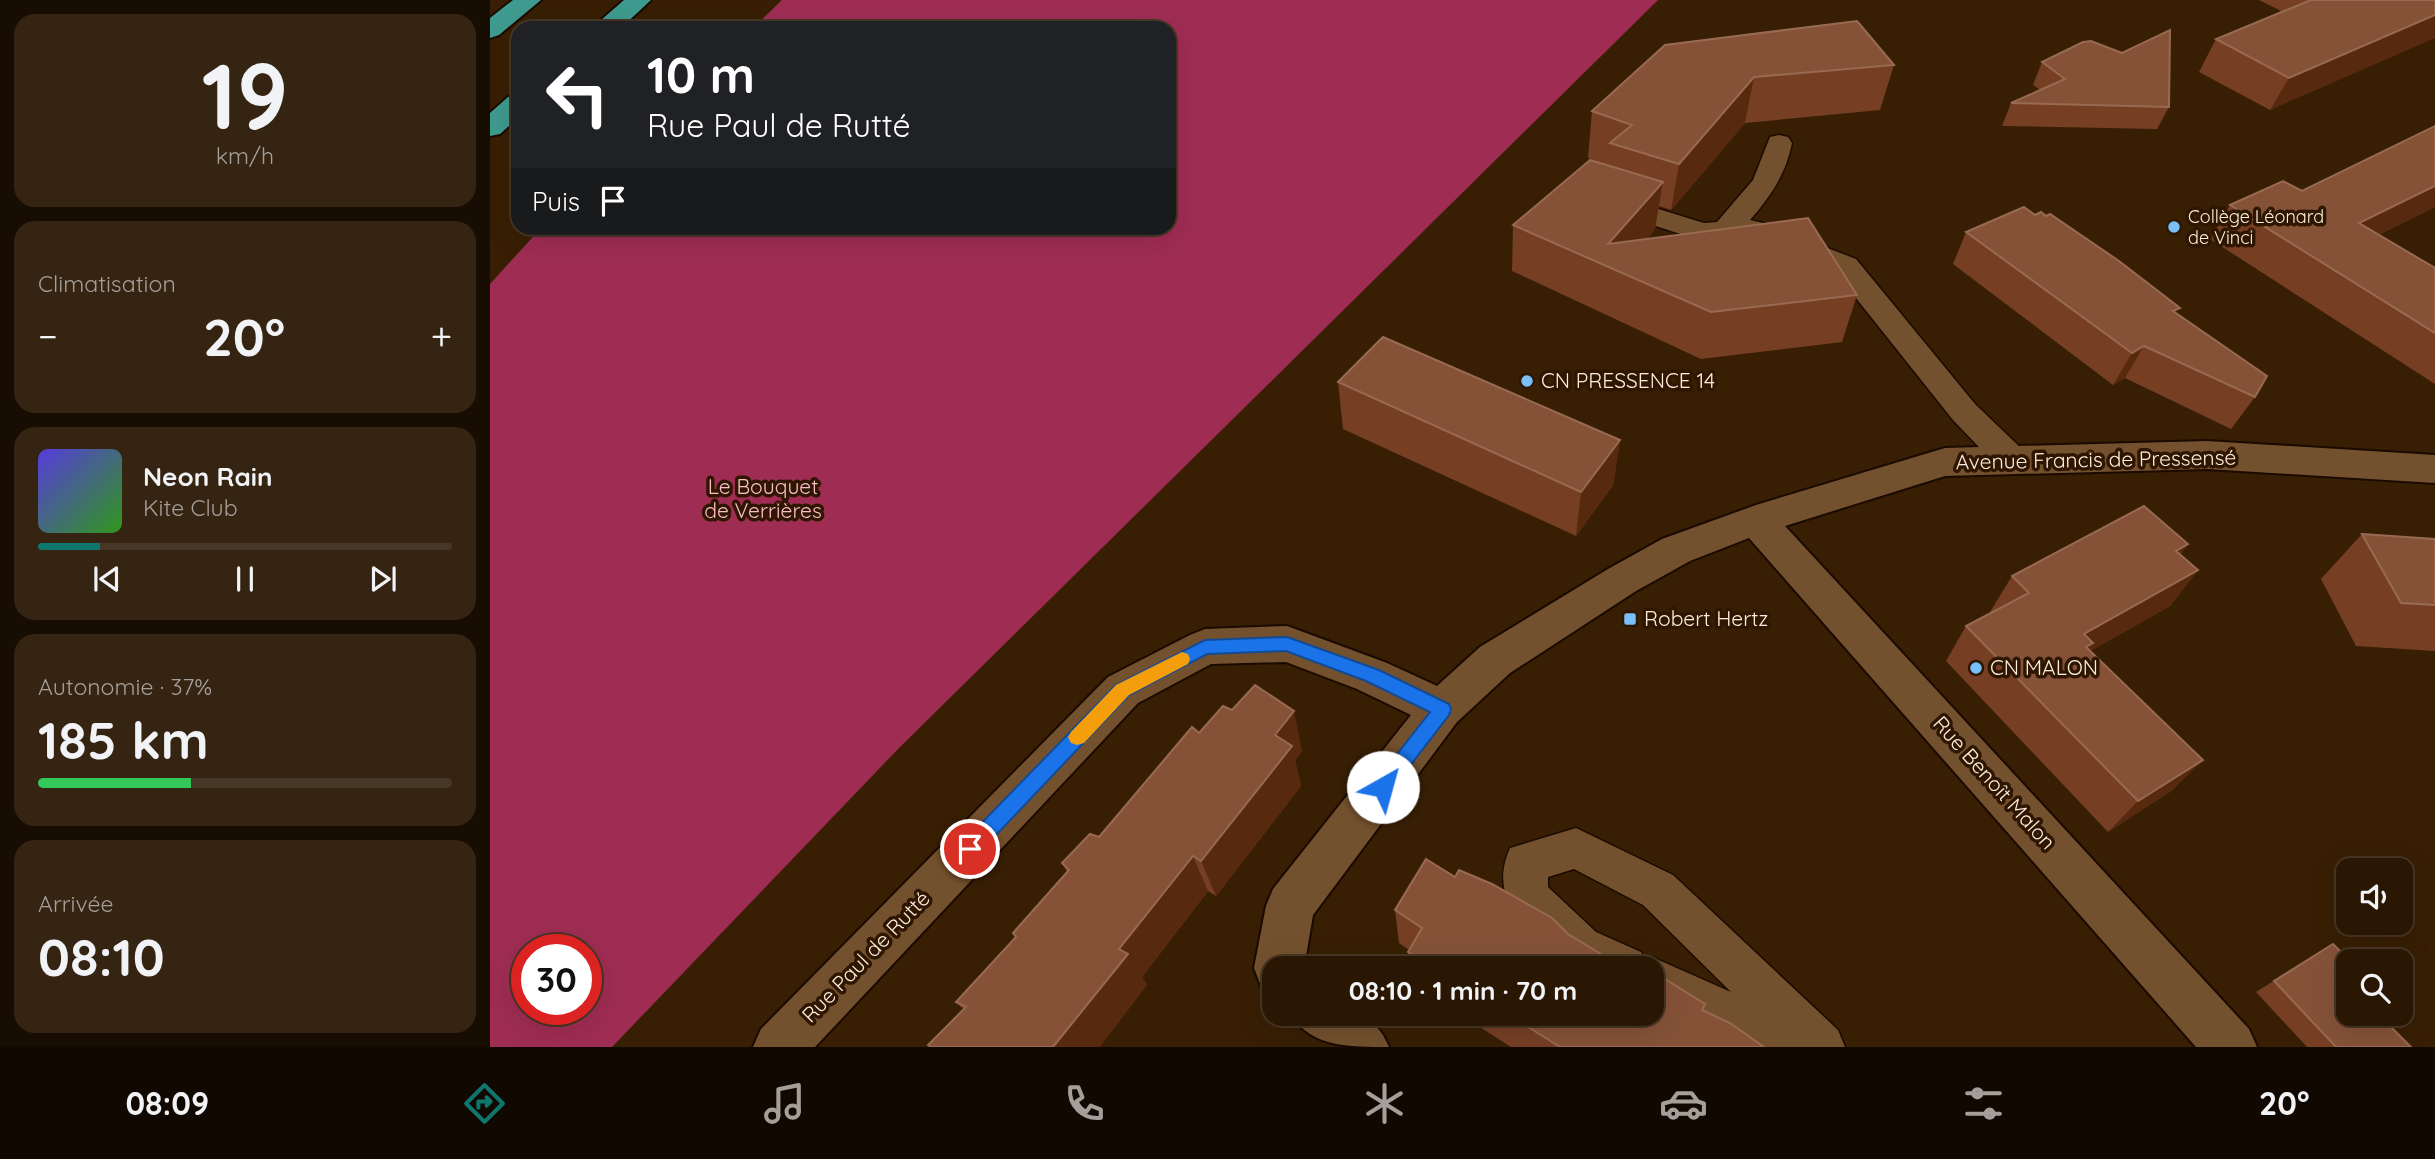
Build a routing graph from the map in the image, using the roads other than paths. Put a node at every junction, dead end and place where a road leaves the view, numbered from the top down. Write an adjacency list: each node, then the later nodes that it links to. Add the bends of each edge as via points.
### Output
1 (529, 0): 4 (highway)
2 (639, 0): 3 (highway)
3 (614, 21)
4 (490, 30)
5 (511, 109): 6 (highway)
6 (490, 128)
7 (1779, 143): 9 (lane, via 1766,186)
8 (1593, 197): 9 (lane, via 1702,232)
9 (1726, 230): 10 (lane, via 1753,229 1846,266 1964,412)
10 (2012, 460): 11 (street, Avenue Francis de Pressensé, via 2207,455); 12 (street, Avenue Francis de Pressensé, via 1945,462)
11 (2435, 469)
12 (1756, 520): 13 (street, Avenue Francis de Pressensé, via 1676,550 1622,580 1495,660); 22 (street, Rue Benoît Malon)
13 (1442, 709): 14 (street, Avenue Francis de Pressensé, via 1290,906); 18 (street, Rue Paul de Rutté, via 1287,644 1205,647 1123,690)
14 (1281, 956)
15 (1598, 956): 21 (lane, via 1580,948 1527,897 1525,863 1576,848 1658,890)
16 (1664, 985): 20 (lane)
17 (1334, 1026): 19 (street)
18 (779, 1047)
19 (1363, 1047)
20 (1800, 1047)
21 (1821, 1047)
22 (2231, 1047)

